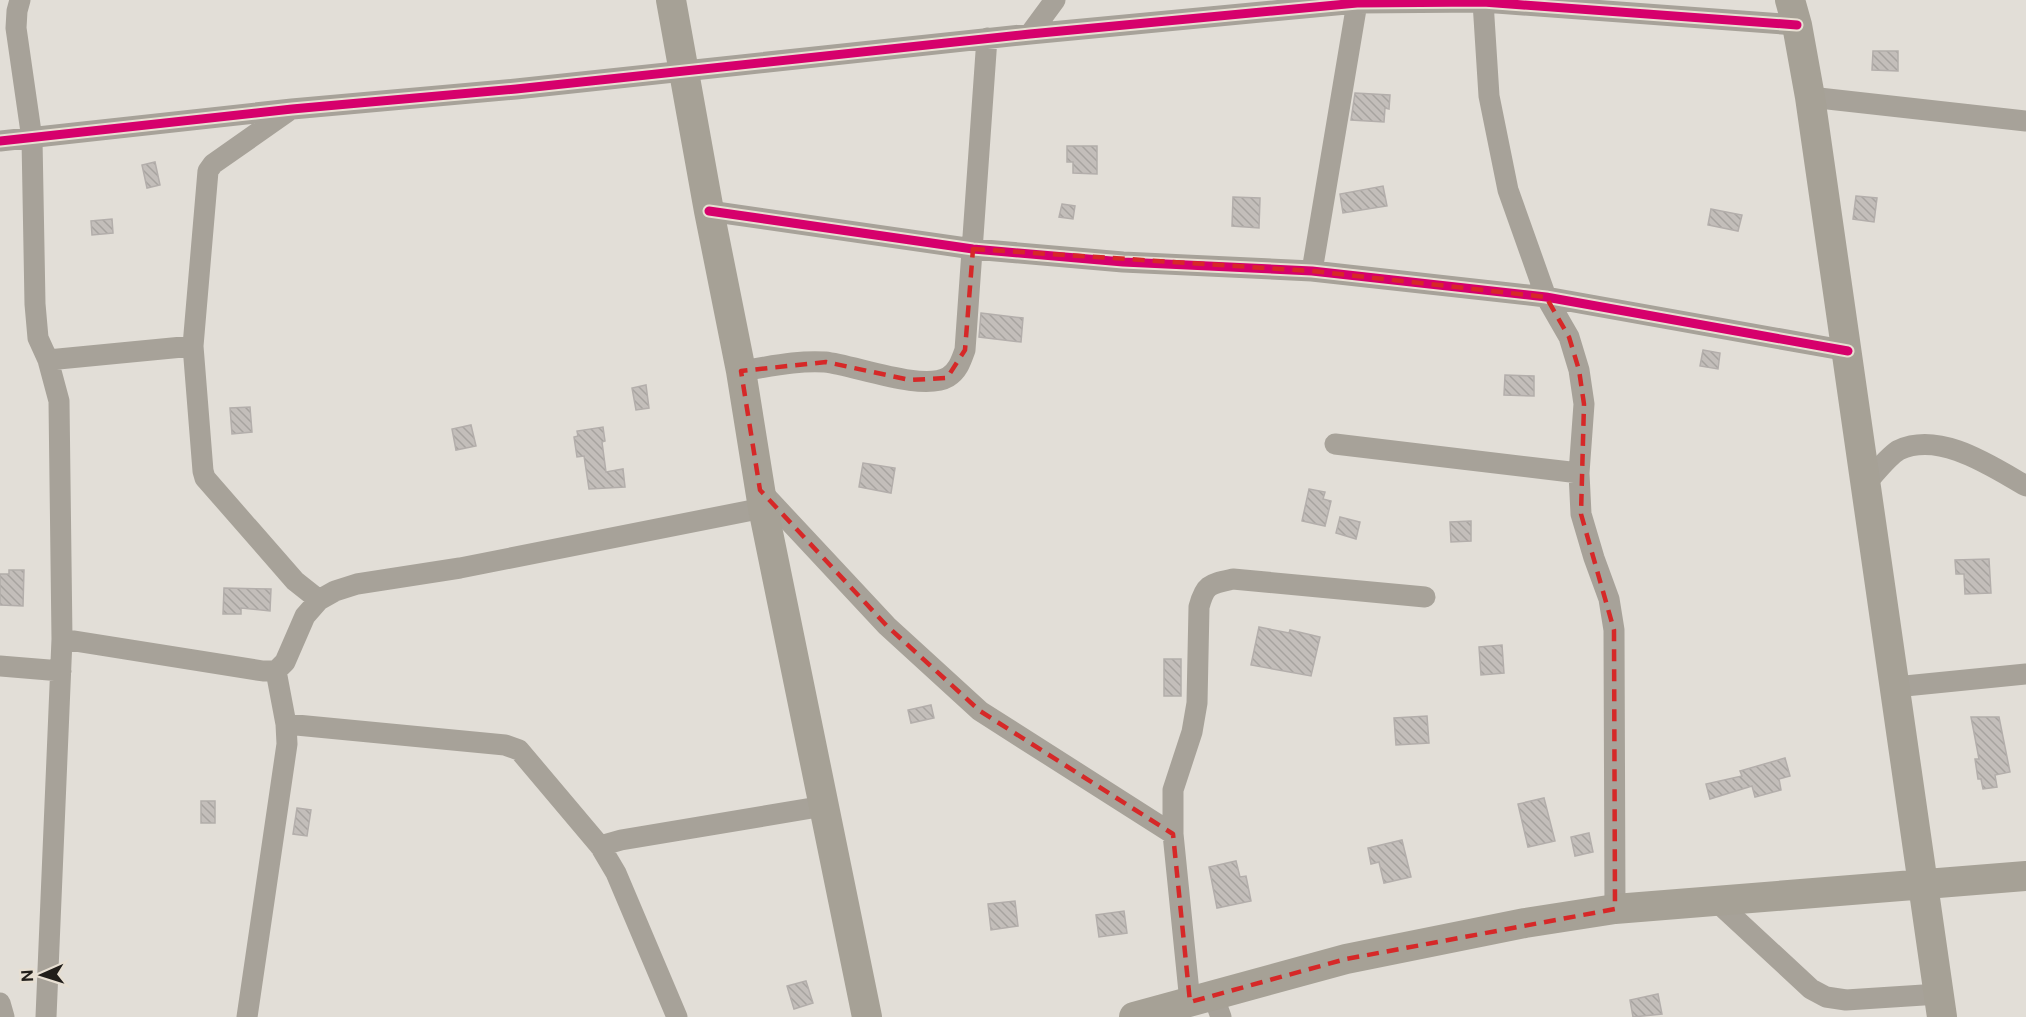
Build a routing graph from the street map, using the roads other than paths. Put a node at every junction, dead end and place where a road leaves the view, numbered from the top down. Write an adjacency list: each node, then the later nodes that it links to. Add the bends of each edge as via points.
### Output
1 (20, 0): 14 (street, via 16,28)
2 (671, 0): 10 (street)
3 (1055, 0): 8 (street)
4 (1334, 2): 6 (street); 8 (street)
5 (1483, 2): 6 (street); 7 (street); 19 (street, via 1489,96 1506,180)
6 (1357, 3): 18 (street)
7 (1794, 13): 11 (street)
8 (1030, 34): 9 (street)
9 (987, 38): 10 (street); 17 (street)
10 (683, 71): 12 (street); 16 (street)
11 (1810, 97): 13 (street); 21 (street)
12 (292, 109): 14 (street); 20 (street, via 208,171)
13 (2026, 121)
14 (32, 139): 15 (street); 22 (street, via 35,304 38,338)
15 (0, 141)
16 (709, 211): 17 (street); 23 (street)
17 (973, 249): 18 (street); 23 (street, via 965,350 959,365 947,378 910,380 826,362)
18 (1312, 272): 19 (street)
19 (1545, 297): 21 (street); 25 (street, via 1569,338 1579,370 1584,404)
20 (193, 346): 22 (street); 30 (street, via 205,478 295,581)
21 (1848, 351): 26 (street)
22 (48, 360): 31 (street, via 59,401)
23 (741, 371): 28 (street)
24 (1335, 444): 25 (street)
25 (1579, 473): 44 (street, via 1581,514 1609,598 1614,630)
26 (1866, 483): 27 (street, via 1897,451 1918,445 1945,447 1971,455); 36 (street)
27 (2026, 486)
28 (761, 499): 30 (street, via 460,568 357,584); 38 (street); 39 (street, via 887,626 980,711)
29 (1425, 597): 39 (street, via 1233,579 1211,584 1203,592 1199,607 1197,703 1173,790)
30 (319, 600): 33 (street, via 305,616 285,662)
31 (62, 639): 33 (street); 34 (street)
32 (0, 666): 34 (street)
33 (276, 670): 37 (street)
34 (61, 671): 50 (street)
35 (2026, 674): 36 (street)
36 (1895, 687): 42 (street)
37 (286, 724): 40 (street, via 505,745 519,750); 51 (street, via 287,744)
38 (824, 806): 40 (street); 53 (street)
39 (1173, 834): 46 (street)
40 (600, 846): 52 (street, via 616,873)
41 (2026, 876): 42 (street)
42 (1925, 885): 43 (street); 47 (street)
43 (1716, 901): 44 (street); 48 (street, via 1811,989)
44 (1615, 909): 46 (street, via 1346,959)
45 (0, 1003): 49 (street)
46 (1208, 1005): 54 (street)
47 (1941, 1005): 48 (street)
48 (1846, 1009)
49 (4, 1017)
50 (46, 1017)
51 (247, 1017)
52 (677, 1017)
53 (867, 1017)
54 (1134, 1017)

